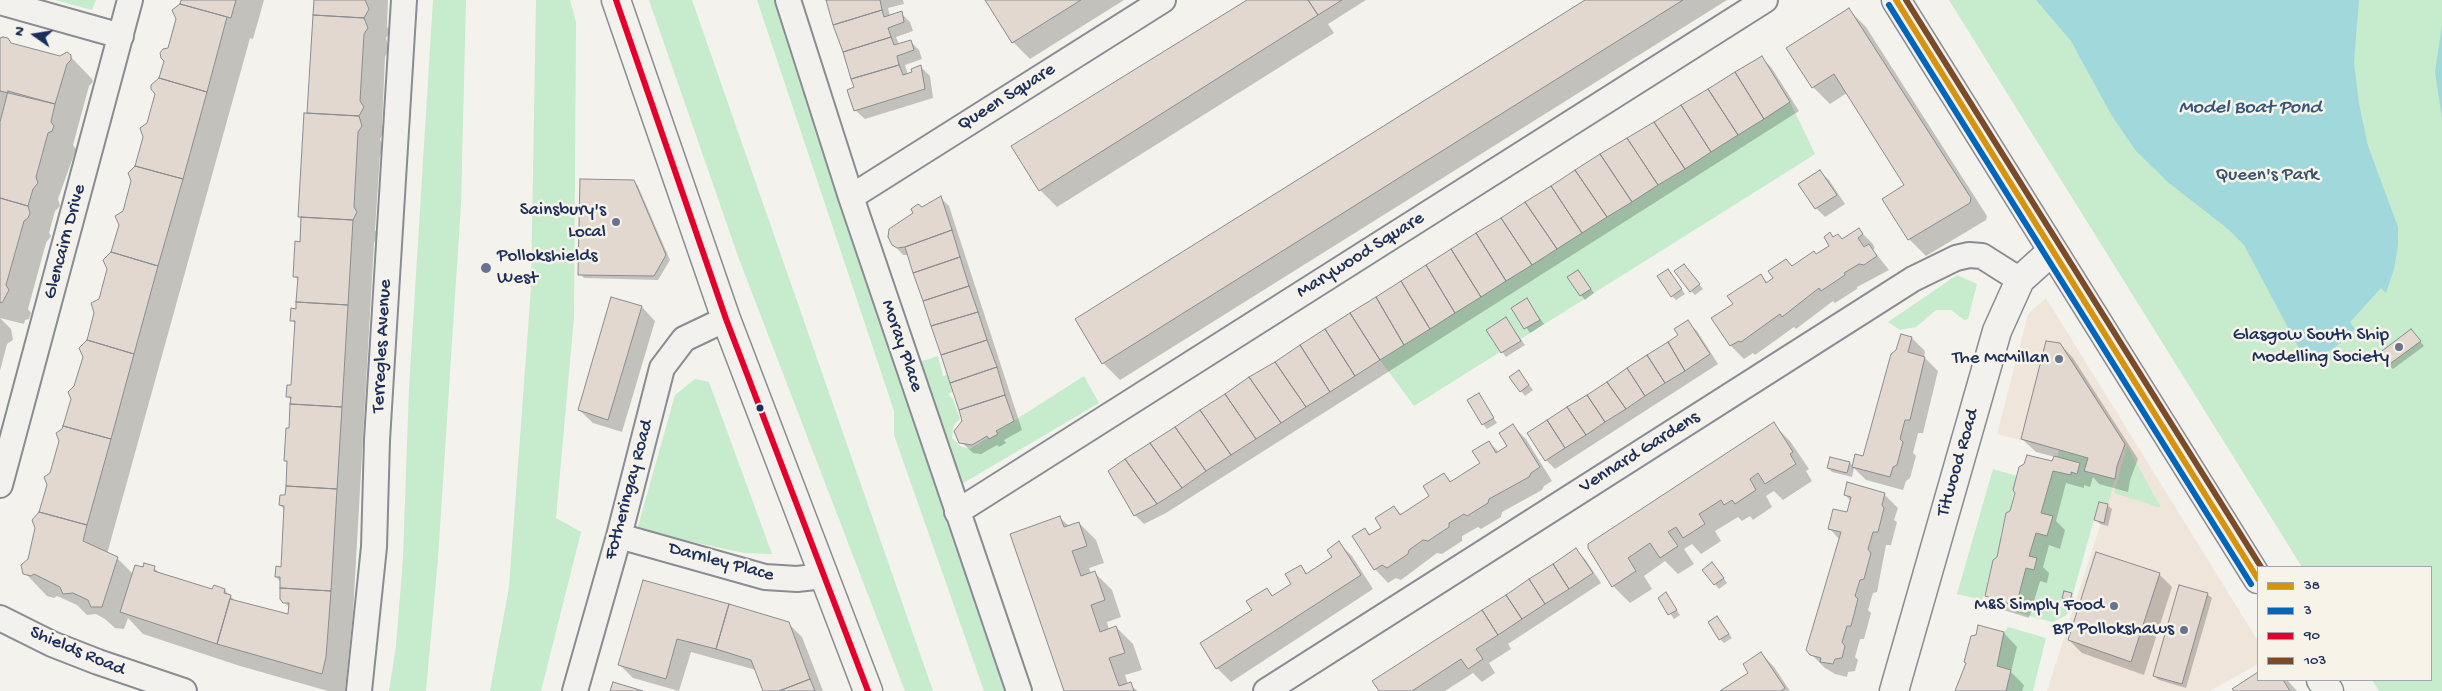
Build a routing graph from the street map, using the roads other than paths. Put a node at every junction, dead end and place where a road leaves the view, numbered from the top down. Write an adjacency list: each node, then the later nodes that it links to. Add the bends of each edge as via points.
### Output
1 (130, 0): 9 (street, Glencairn Drive)
2 (404, 0): 21 (street, Terregles Avenue, via 377,440 374,547)
3 (616, 0): 13 (main road)
4 (788, 0): 10 (street, Moray Place)
5 (1163, 0): 10 (street, Queen Square)
6 (1765, 0): 15 (street, Marywood Square)
7 (1896, 0): 11 (main road)
8 (0, 2): 9 (street)
9 (120, 36): 14 (street, Glencairn Drive)
10 (851, 197): 15 (street, Moray Place)
11 (2052, 251): 12 (main road, Titwood Road); 18 (main road)
12 (2020, 280): 25 (street, Vennard Gardens, via 1982,256 1969,255 1913,279); 26 (main road, Titwood Road, via 1997,331)
13 (726, 319): 16 (street, Fotheringay Road, via 684,339 662,368); 17 (main road)
14 (0, 485)
15 (957, 512): 24 (street, Moray Place)
16 (619, 536): 17 (street, Darnley Place, via 765,577 797,579); 22 (street, Fotheringay Road)
17 (824, 576): 23 (main road)
18 (2257, 577)
19 (0, 618): 20 (street, Shields Road, via 52,644)
20 (184, 691)
21 (360, 691)
22 (575, 691)
23 (868, 691)
24 (1019, 691)
25 (1266, 691)
26 (1894, 691)

